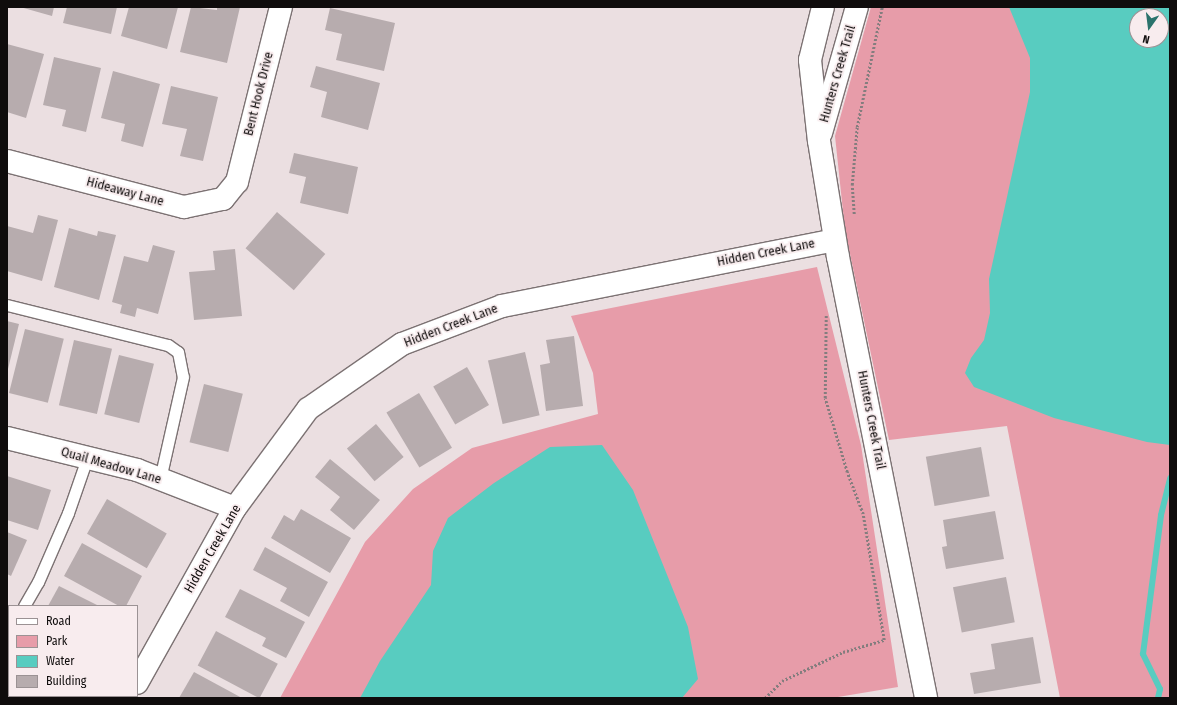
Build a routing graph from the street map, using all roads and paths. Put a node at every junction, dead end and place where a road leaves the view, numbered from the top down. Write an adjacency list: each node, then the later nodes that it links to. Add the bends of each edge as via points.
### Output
1 (281, 7): 7 (street, Bent Hook Drive)
2 (823, 7): 5 (street, Hunters Creek Trail, via 810,60)
3 (857, 7): 5 (street, Hunters Creek Trail)
4 (882, 7): 8 (path, via 857,127 852,185)
5 (819, 142): 9 (street, Hunters Creek Trail)
6 (7, 161): 7 (street, Hideaway Lane, via 184,207 223,199)
7 (237, 182)
8 (855, 222)
9 (835, 240): 15 (street, Hidden Creek Lane, via 502,306 402,344 308,409); 19 (street, Hunters Creek Trail)
10 (7, 304): 14 (lane, via 168,345 178,352 183,377)
11 (826, 310): 18 (path, via 825,398 847,472 863,514 884,640 843,652 782,681)
12 (7, 438): 13 (street, Quail Meadow Lane)
13 (87, 458): 14 (street, Quail Meadow Lane); 16 (lane, via 68,513 38,582)
14 (160, 479): 15 (street, Quail Meadow Lane)
15 (235, 508): 17 (street, Hidden Creek Lane)
16 (25, 605)
17 (138, 681)
18 (765, 698)
19 (926, 698)

